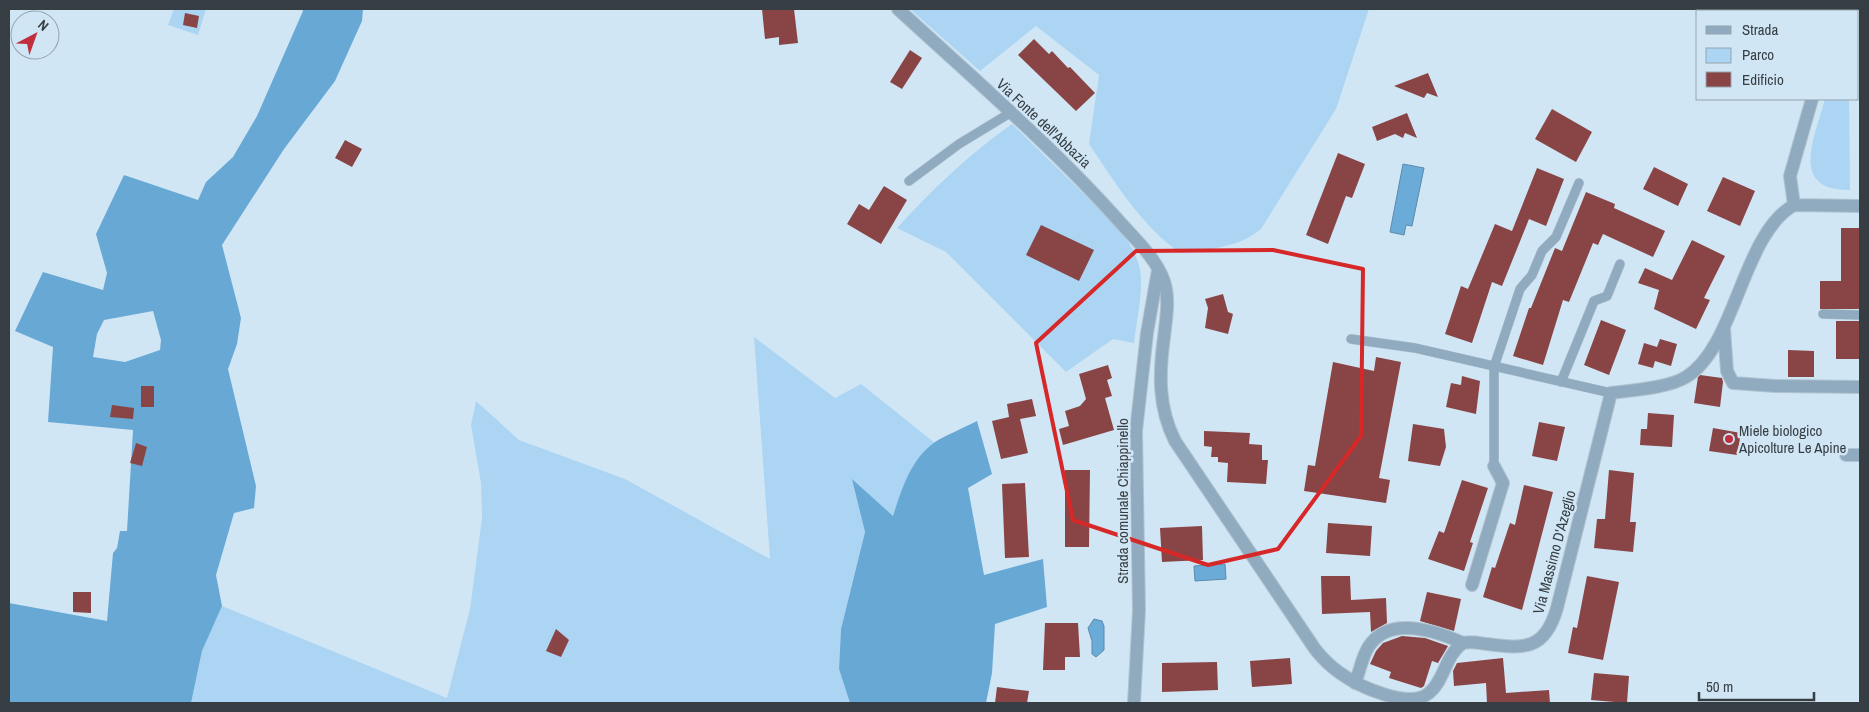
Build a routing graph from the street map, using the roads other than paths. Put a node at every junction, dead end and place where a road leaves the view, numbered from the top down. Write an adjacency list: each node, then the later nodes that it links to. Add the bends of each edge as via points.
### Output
1 (898, 9): 3 (street, Via Fonte dell'Abbazia)
2 (1812, 100): 6 (street, via 1790,176)
3 (1010, 113): 4 (lane, via 959,144); 9 (street, Via Fonte dell'Abbazia, via 1093,192 1143,248)
4 (909, 181)
5 (1580, 184): 14 (lane, via 1556,237 1542,251 1532,275 1520,289)
6 (1794, 205): 7 (street); 12 (street, via 1777,218 1761,244)
7 (1860, 206)
8 (1620, 264): 15 (lane, via 1607,296 1594,301)
9 (1158, 270): 23 (street, via 1167,304 1161,400 1170,430 1188,462 1315,649); 25 (street, Strada comunale Chiappinello, via 1136,431 1139,610)
10 (1823, 314): 11 (lane)
11 (1860, 315)
12 (1724, 325): 16 (street, via 1727,371 1734,383); 17 (street, via 1716,343 1686,377 1659,386)
13 (1350, 339): 14 (lane, via 1415,348)
14 (1494, 367): 15 (lane); 20 (lane)
15 (1561, 382): 17 (lane)
16 (1860, 387)
17 (1611, 393): 22 (street, Via Massimo D'Azeglio, via 1558,608 1549,629 1542,638 1528,646)
18 (1846, 455): 19 (street)
19 (1860, 456)
20 (1494, 466): 21 (street, via 1503,483)
21 (1472, 585)
22 (1463, 643): 23 (street, Via Massimo D'Azeglio, via 1432,631 1405,629 1388,632 1370,645); 24 (street, via 1452,654 1434,688 1426,695 1415,699)
23 (1355, 683): 24 (street)
24 (1386, 699)
25 (1134, 703)

